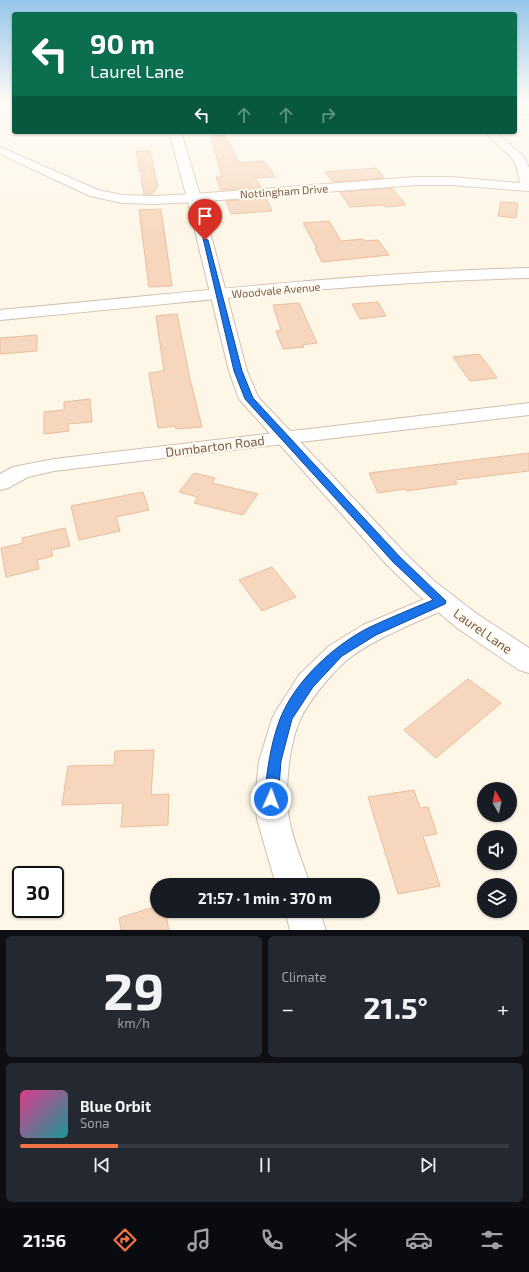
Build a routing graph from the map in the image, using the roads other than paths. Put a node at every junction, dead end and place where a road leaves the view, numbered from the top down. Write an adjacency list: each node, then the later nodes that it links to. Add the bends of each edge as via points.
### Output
1 (179, 147): 5 (street, Laurel Lane)
2 (507, 147): 4 (street, via 518,158)
3 (0, 150): 5 (street, Nottingham Drive, via 107,197 139,200)
4 (528, 187): 5 (street, Nottingham Drive, via 422,181)
5 (194, 198): 7 (street, Laurel Lane)
6 (529, 273): 7 (street, Woodvale Avenue, via 446,275)
7 (220, 295): 8 (street, Woodvale Avenue); 10 (street, Laurel Lane, via 238,371 250,399)
8 (0, 315)
9 (529, 409): 10 (street, Dumbarton Road)
10 (286, 438): 11 (street, Dumbarton Road, via 54,465 21,472); 12 (street, Laurel Lane, via 396,559)
11 (0, 483)
12 (441, 601): 13 (street, Laurel Lane, via 486,635); 14 (street, via 372,632 338,653 309,683 286,719 274,761 271,799 273,819)
13 (529, 662)
14 (290, 878)
15 (304, 918): 16 (street)
16 (308, 930)

